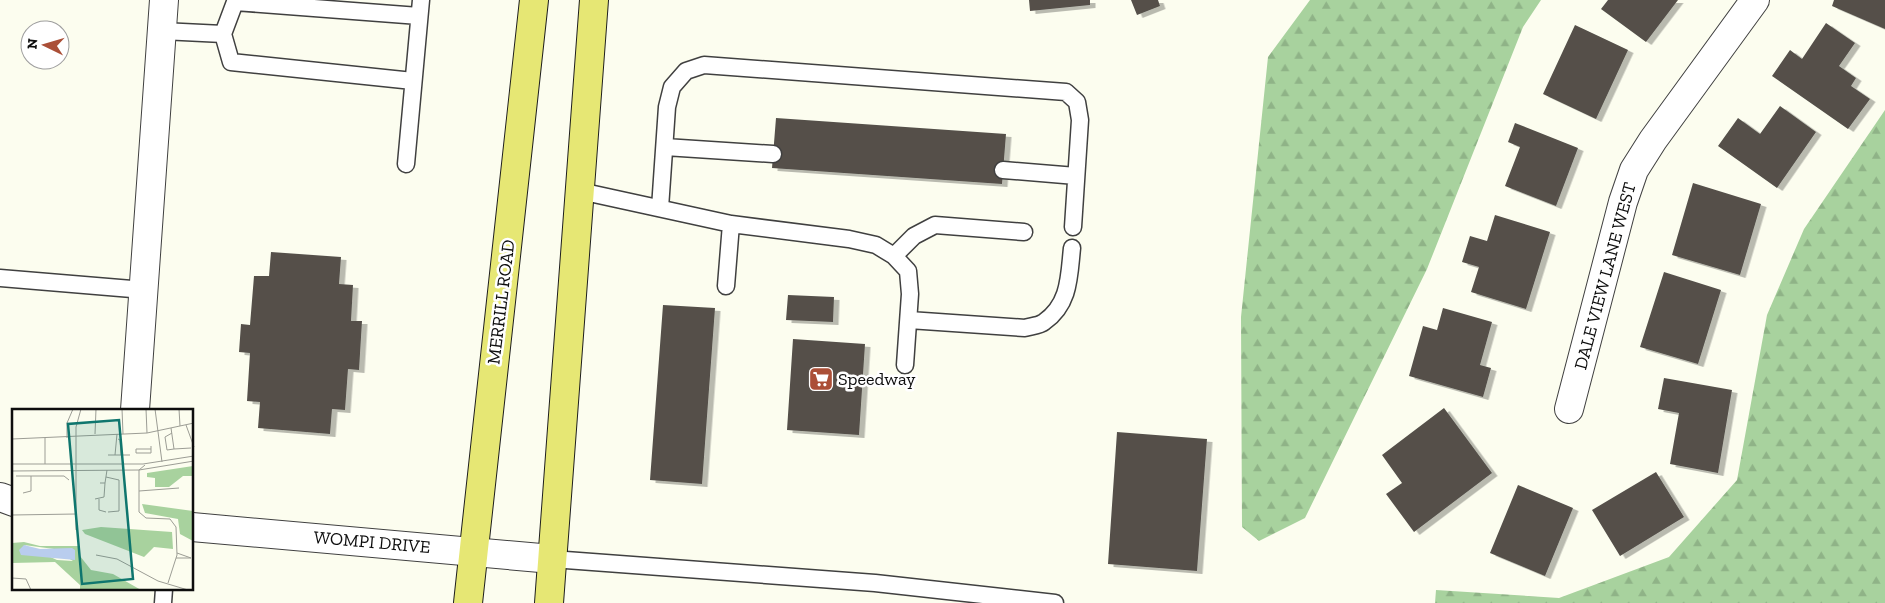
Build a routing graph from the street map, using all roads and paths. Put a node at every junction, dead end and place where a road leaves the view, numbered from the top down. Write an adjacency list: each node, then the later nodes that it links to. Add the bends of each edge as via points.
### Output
1 (164, 0): 6 (street)
2 (534, 0): 31 (main road, MERRILL ROAD)
3 (594, 0): 14 (main road)
4 (1755, 0): 27 (street, DALE VIEW LANE WEST, via 1634,170)
5 (420, 8): 7 (lane, via 236,2); 8 (lane)
6 (162, 31): 7 (lane); 23 (street)
7 (223, 34): 8 (lane, via 231,62)
8 (414, 80): 11 (lane)
9 (665, 147): 10 (lane); 13 (lane, via 667,107 672,87 686,71 704,65 1066,92 1077,102 1080,120); 15 (lane)
10 (773, 154)
11 (406, 164)
12 (1003, 170): 13 (lane)
13 (1076, 176): 17 (lane)
14 (580, 191): 15 (lane); 32 (main road)
15 (660, 208): 16 (lane)
16 (731, 224): 20 (lane, via 849,239 876,245); 22 (lane)
17 (1073, 227)
18 (1024, 232): 20 (lane, via 935,225 914,236)
19 (1072, 248): 24 (lane, via 1069,287 1057,311 1043,324 1025,328)
20 (894, 256): 24 (lane, via 908,271)
21 (0, 278): 23 (lane)
22 (726, 286)
23 (144, 290): 26 (street)
24 (908, 320): 25 (lane)
25 (905, 365)
26 (135, 409)
27 (1569, 409)
28 (0, 497): 29 (street)
29 (12, 501)
30 (194, 526): 31 (street, WOMPI DRIVE)
31 (473, 551): 32 (street, WOMPI DRIVE); 35 (main road, MERRILL ROAD)
32 (552, 559): 36 (main road); 37 (lane, via 875,583)
33 (164, 590): 34 (lane)
34 (163, 603)
35 (468, 603)
36 (548, 603)
37 (1056, 603)

